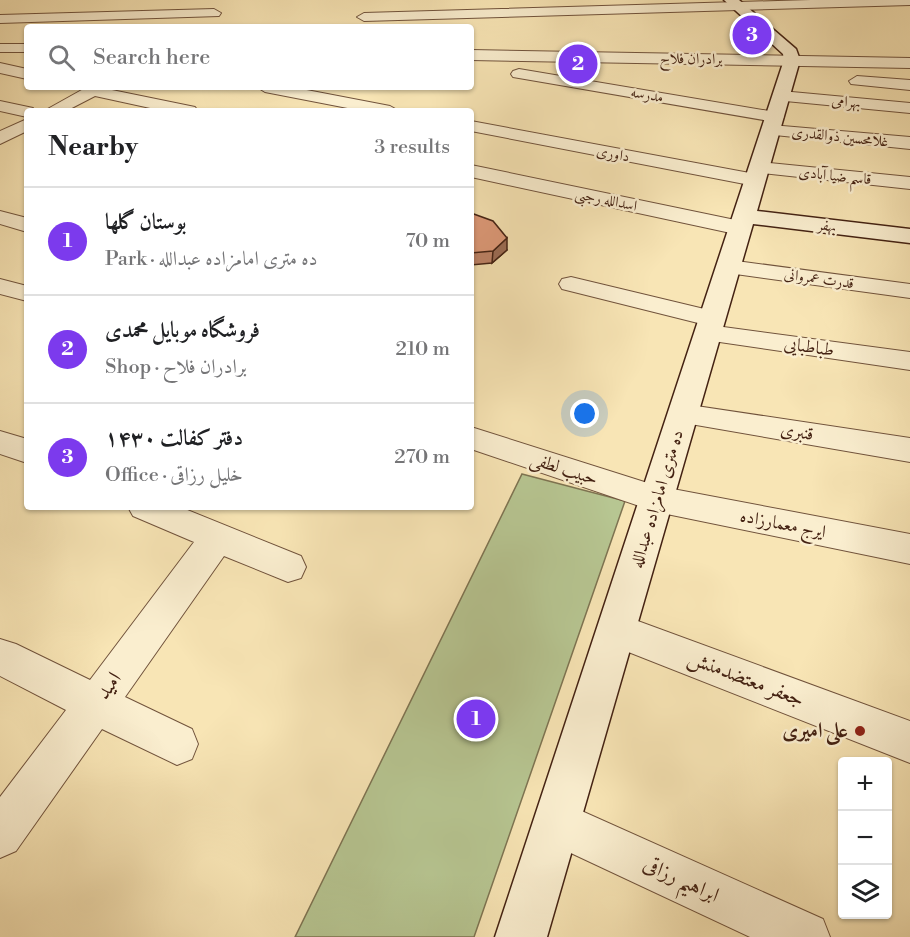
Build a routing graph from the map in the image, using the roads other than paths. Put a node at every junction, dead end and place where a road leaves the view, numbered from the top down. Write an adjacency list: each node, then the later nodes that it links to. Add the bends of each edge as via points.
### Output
1 (362, 0): 7 (street)
2 (910, 1): 3 (street)
3 (734, 3): 4 (street); 9 (main road)
4 (564, 11): 7 (street)
5 (214, 13): 6 (street)
6 (0, 19)
7 (364, 22)
8 (735, 25): 9 (street)
9 (760, 26): 10 (street); 16 (main road, via 790,52)
10 (785, 27)
11 (581, 40): 15 (street)
12 (24, 49): 14 (street)
13 (474, 55): 15 (street, برادران فلاح)
14 (2, 57): 18 (street)
15 (591, 57): 16 (street, برادران فلاح)
16 (792, 60): 17 (street, برادران فلاح); 33 (main road, ده متری امامزاده عبدالله)
17 (910, 63)
18 (24, 72)
19 (519, 74): 33 (street, مدرسه)
20 (846, 80): 21 (street)
21 (910, 85)
22 (91, 90): 27 (street)
23 (97, 90): 28 (street)
24 (279, 90): 29 (street)
25 (386, 94): 30 (street)
26 (0, 106): 32 (street)
27 (58, 108)
28 (176, 108)
29 (362, 108)
30 (368, 108)
31 (910, 108): 33 (street, بهرامی)
32 (24, 111)
33 (776, 114): 37 (street, غلامحسین ذوالقدری); 39 (main road, ده متری امامزاده عبدالله)
34 (24, 126): 36 (street)
35 (474, 127): 39 (street, داوری)
36 (0, 138)
37 (910, 143)
38 (474, 172): 42 (street, اسدالله رجبی)
39 (757, 174): 40 (street, قاسم ضیا آبادی); 42 (main road, ده متری امامزاده عبدالله)
40 (910, 183)
41 (0, 217): 43 (street)
42 (742, 222): 44 (main road, بهفر); 45 (main road, ده متری امامزاده عبدالله)
43 (24, 224)
44 (910, 236)
45 (729, 267): 48 (street, قدرت عمروانی); 50 (main road, ده متری امامزاده عبدالله)
46 (571, 284): 50 (street, طباطبایی)
47 (0, 286): 49 (street)
48 (910, 291)
49 (24, 293)
50 (710, 326): 51 (street, طباطبایی); 52 (main road, ده متری امامزاده عبدالله)
51 (910, 361)
52 (683, 414): 56 (street, قنبری); 57 (main road, ده متری امامزاده عبدالله)
53 (474, 439): 57 (street, حبیب لطفی)
54 (0, 442): 55 (street)
55 (24, 450)
56 (910, 450)
57 (657, 499): 60 (street, ایرج معمارزاده); 62 (main road, ده متری امامزاده عبدالله)
58 (152, 510): 59 (street)
59 (217, 538): 61 (street); 64 (street, امید)
60 (910, 549)
61 (288, 567)
62 (616, 630): 65 (street, جعفر معتضدمنش); 67 (main road, ده متری امامزاده عبدالله)
63 (2, 657): 64 (street)
64 (96, 704): 66 (street); 68 (street, امید)
65 (910, 742)
66 (177, 744)
67 (557, 823): 69 (main road, ده متری امامزاده عبدالله); 70 (street, ابراهیم رزاقی)
68 (0, 835)
69 (521, 937)
70 (805, 937)

